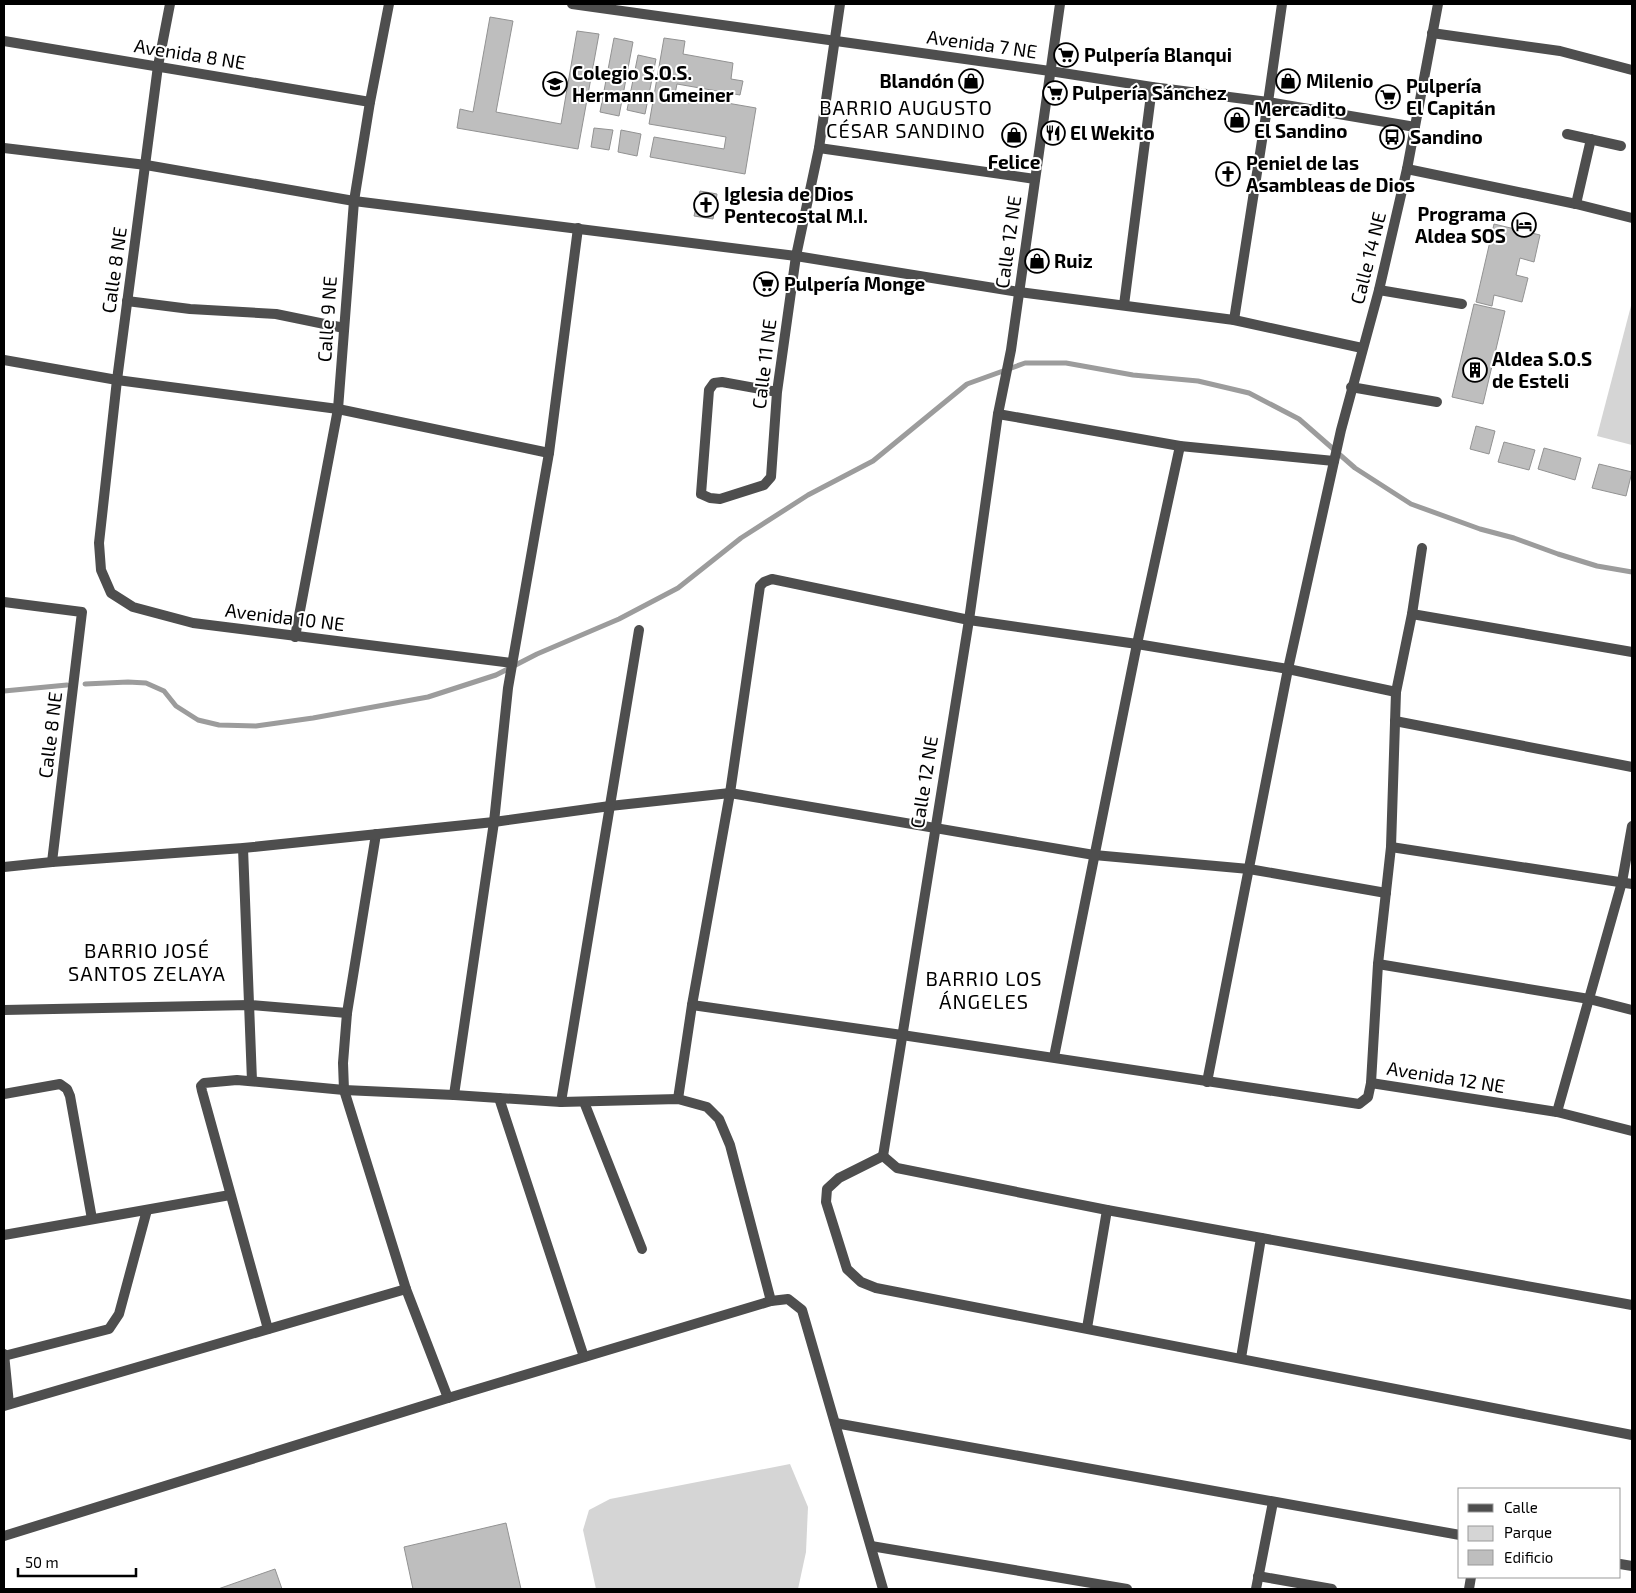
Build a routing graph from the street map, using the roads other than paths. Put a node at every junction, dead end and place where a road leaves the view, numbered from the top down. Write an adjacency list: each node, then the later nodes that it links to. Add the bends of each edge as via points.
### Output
1 (170, 4): 12 (street, Calle 8 NE)
2 (389, 4): 16 (street, Calle 9 NE)
3 (572, 4): 8 (street, Avenida 7 NE)
4 (840, 4): 11 (street, Calle 11 NE)
5 (1060, 4): 14 (street, Calle 12 NE)
6 (1282, 4): 17 (street)
7 (1438, 4): 9 (street, Calle 14 NE)
8 (611, 6): 11 (street, Avenida 7 NE)
9 (1432, 34): 13 (street, via 1560,51); 18 (street, Calle 14 NE)
10 (4, 41): 12 (street, Avenida 8 NE)
11 (834, 41): 14 (street, Avenida 7 NE); 23 (street, Calle 11 NE)
12 (158, 66): 16 (street, Avenida 8 NE); 24 (street, Calle 8 NE)
13 (1632, 70)
14 (1050, 71): 15 (street, Avenida 7 NE); 26 (street, Calle 12 NE)
15 (1152, 88): 17 (street, Avenida 7 NE); 36 (street)
16 (370, 102): 27 (street, Calle 9 NE)
17 (1268, 102): 18 (street, Avenida 7 NE); 37 (street)
18 (1415, 127): 25 (street, Calle 14 NE)
19 (1567, 134): 20 (street)
20 (1591, 139): 21 (street); 28 (street)
21 (1621, 146)
22 (4, 148): 24 (street)
23 (819, 148): 26 (street); 31 (street, Calle 11 NE)
24 (146, 165): 27 (street); 34 (street, Calle 8 NE)
25 (1407, 169): 28 (street); 32 (street, Calle 14 NE)
26 (1035, 179): 33 (street, Calle 12 NE)
27 (354, 201): 30 (street); 38 (street, Calle 9 NE)
28 (1576, 204): 29 (street)
29 (1632, 218)
30 (578, 228): 31 (street); 48 (street)
31 (796, 256): 33 (street); 43 (street, Calle 11 NE)
32 (1379, 290): 35 (street); 39 (street, Calle 14 NE)
33 (1019, 292): 36 (street); 46 (street, Calle 12 NE)
34 (127, 301): 38 (street, via 276,314); 41 (street, Calle 8 NE)
35 (1462, 304)
36 (1124, 306): 37 (street)
37 (1234, 320): 39 (street)
38 (344, 328): 45 (street, Calle 9 NE)
39 (1362, 348): 42 (street, Calle 14 NE)
40 (4, 360): 41 (street)
41 (117, 380): 45 (street); 50 (street, Calle 8 NE)
42 (1351, 387): 44 (street); 49 (street, Calle 14 NE)
43 (777, 392): 43 (street, Calle 11 NE, via 771,477 764,485 720,499 701,494 709,390 714,383)
44 (1437, 402)
45 (338, 409): 48 (street); 56 (street, Calle 9 NE)
46 (998, 414): 47 (street); 54 (street, Calle 12 NE)
47 (1180, 446): 49 (street); 57 (street)
48 (549, 453): 59 (street)
49 (1335, 458): 60 (street, Calle 14 NE)
50 (99, 543): 56 (street, Avenida 10 NE, via 101,570 111,593 133,607 193,623)
51 (1422, 548): 53 (street)
52 (4, 602): 73 (street, Calle 8 NE, via 82,612)
53 (1412, 614): 58 (street); 61 (street)
54 (968, 620): 57 (street); 64 (street, via 772,579 764,582 760,586); 68 (street, Calle 12 NE)
55 (639, 630): 65 (street)
56 (295, 637): 59 (street, Avenida 10 NE)
57 (1137, 644): 60 (street); 72 (street)
58 (1632, 652)
59 (512, 663): 66 (street)
60 (1288, 669): 61 (street); 75 (street, Calle 14 NE)
61 (1396, 692): 62 (street)
62 (1395, 721): 63 (street); 70 (street)
63 (1632, 767)
64 (730, 793): 65 (street); 68 (street); 81 (street)
65 (610, 806): 66 (street); 95 (street)
66 (494, 822): 69 (street); 92 (street)
67 (1632, 826): 76 (street)
68 (935, 827): 72 (street); 85 (street, Calle 12 NE)
69 (376, 834): 71 (street); 84 (street)
70 (1391, 847): 76 (street); 77 (street)
71 (243, 848): 73 (street); 80 (street)
72 (1094, 855): 75 (street); 86 (street)
73 (52, 862): 74 (street)
74 (4, 868)
75 (1249, 869): 77 (street); 88 (street, Calle 14 NE)
76 (1627, 883): 79 (street)
77 (1386, 893): 78 (street)
78 (1378, 964): 79 (street); 89 (street)
79 (1589, 999): 83 (street); 97 (street)
80 (250, 1005): 82 (street); 84 (street); 87 (street)
81 (692, 1005): 85 (street, Avenida 12 NE); 94 (street)
82 (4, 1010)
83 (1632, 1010)
84 (348, 1013): 90 (street)
85 (902, 1035): 86 (street, Avenida 12 NE); 99 (street, Calle 12 NE)
86 (1054, 1057): 88 (street, Avenida 12 NE)
87 (252, 1081): 90 (street); 100 (street, via 204,1083 201,1086)
88 (1207, 1082): 89 (street, Avenida 12 NE, via 1359,1104 1368,1097)
89 (1371, 1083): 97 (street, Avenida 12 NE)
90 (344, 1090): 92 (street); 107 (street)
91 (4, 1094): 103 (street, via 60,1084 67,1089)
92 (454, 1095): 93 (street)
93 (499, 1098): 95 (street); 113 (street)
94 (678, 1099): 96 (street); 108 (street, via 707,1107 720,1119 730,1145)
95 (561, 1102): 96 (street)
96 (584, 1102): 106 (street)
97 (1557, 1112): 98 (street, Avenida 12 NE)
98 (1632, 1132)
99 (883, 1156): 102 (street, via 897,1168); 110 (street, via 839,1178 828,1189 826,1202 847,1269 861,1282 876,1288)
100 (230, 1195): 101 (street); 111 (street)
101 (147, 1210): 103 (street); 112 (street, via 119,1314 109,1329)
102 (1107, 1210): 105 (street); 110 (street)
103 (92, 1219): 104 (street)
104 (4, 1236)
105 (1261, 1238): 109 (street); 114 (street)
106 (642, 1250)
107 (406, 1289): 111 (street); 115 (street)
108 (771, 1300): 113 (street); 117 (street, via 788,1300 802,1310)
109 (1632, 1305)
110 (1087, 1328): 114 (street)
111 (268, 1329): 116 (street)
112 (4, 1355): 116 (street)
113 (584, 1357): 115 (street)
114 (1241, 1358): 118 (street)
115 (448, 1398): 121 (street)
116 (7, 1405)
117 (835, 1424): 119 (street); 122 (street)
118 (1632, 1435)
119 (1273, 1502): 120 (street); 123 (street)
120 (1458, 1535)
121 (4, 1536)
122 (871, 1546): 124 (street); 125 (street)
123 (1258, 1576): 126 (street); 127 (street)
124 (883, 1589)
125 (1127, 1589)
126 (1256, 1589)
127 (1332, 1589)

